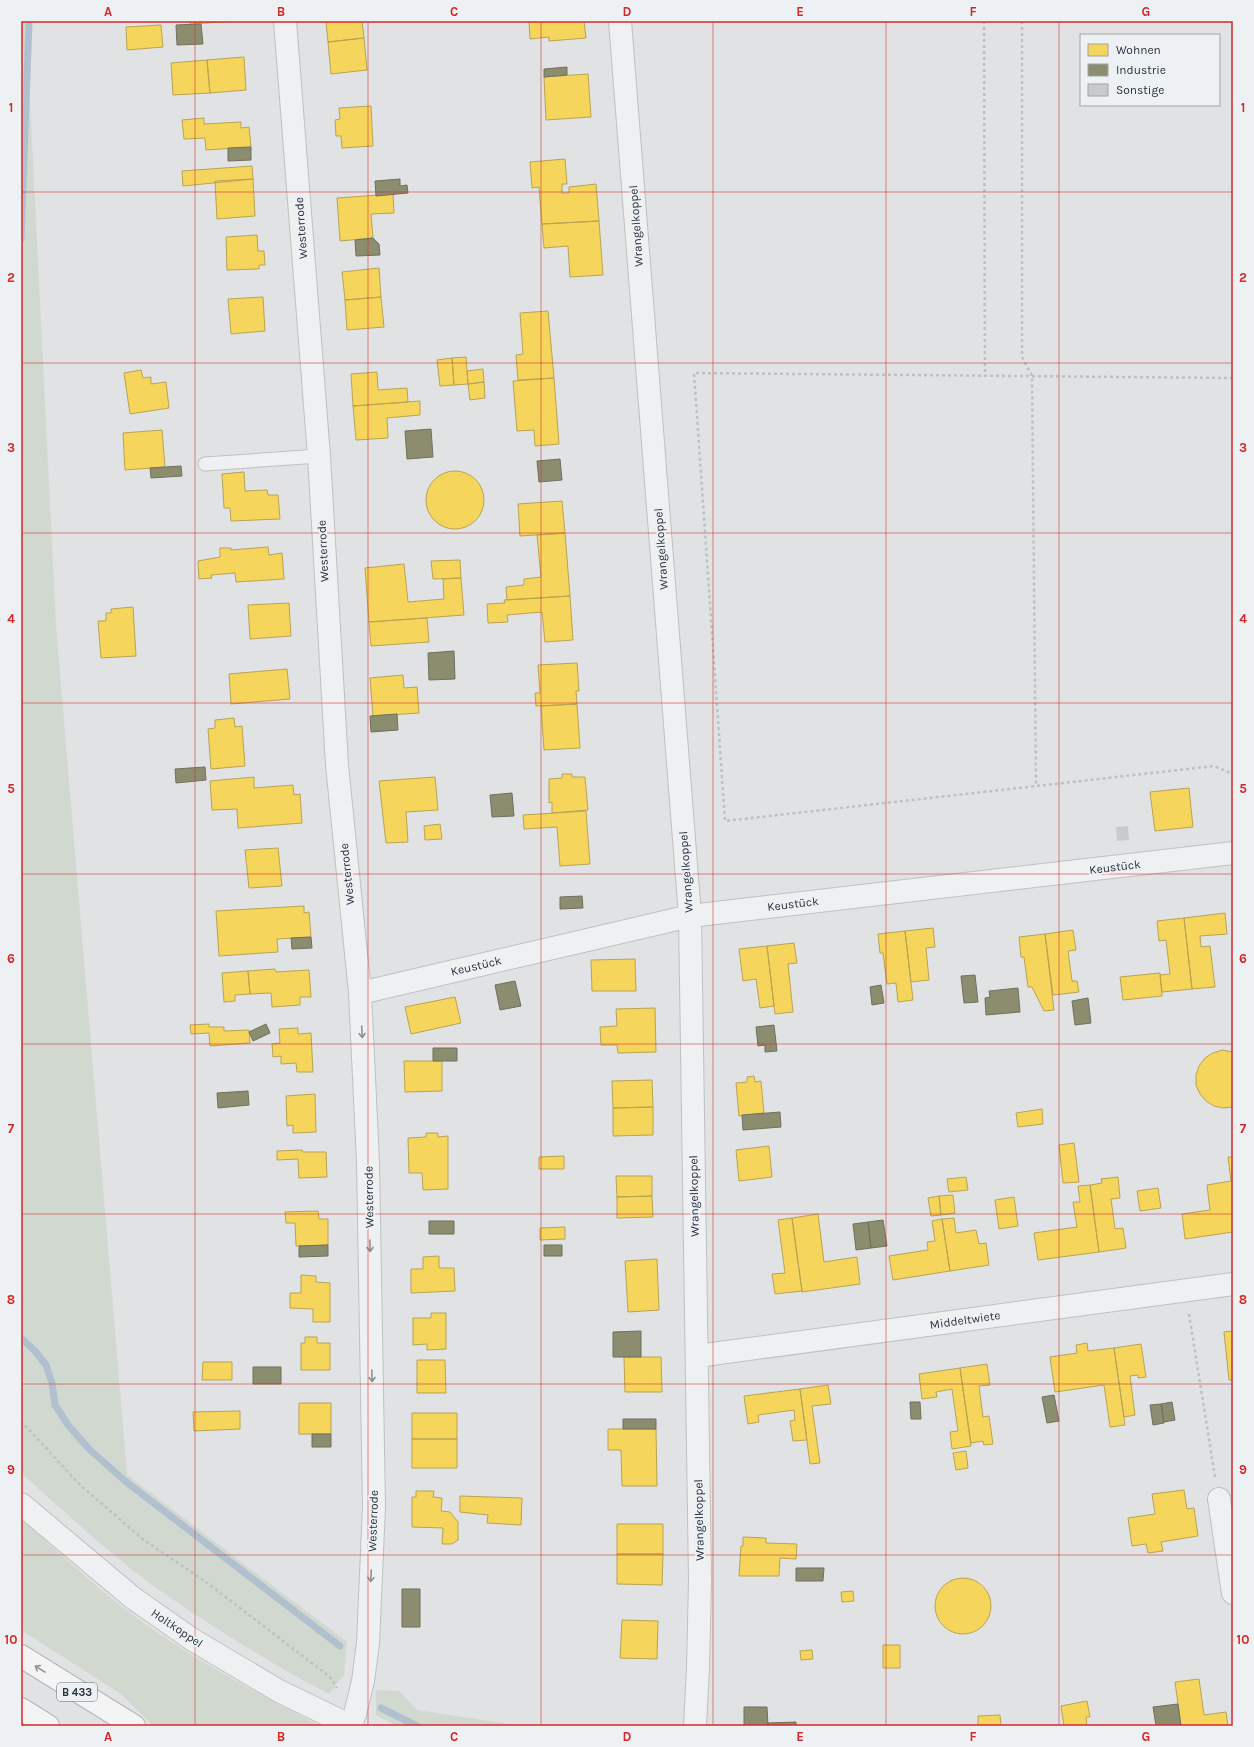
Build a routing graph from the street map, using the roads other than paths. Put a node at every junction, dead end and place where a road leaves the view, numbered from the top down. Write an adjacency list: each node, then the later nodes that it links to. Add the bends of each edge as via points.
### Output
1 (285, 21): 3 (street, Westerrode)
2 (620, 21): 6 (street, Wrangelkoppel)
3 (319, 456): 4 (lane); 7 (street, Westerrode, via 337,765)
4 (205, 464)
5 (1233, 853): 6 (street, Keustück)
6 (690, 916): 7 (street, Keustück); 9 (street, Wrangelkoppel)
7 (360, 993): 15 (street, Westerrode, one-way to 15, via 368,1162 374,1506 368,1643 363,1681)
8 (1233, 1284): 9 (street, Middeltwiete)
9 (697, 1356): 18 (street, Wrangelkoppel, via 700,1580)
10 (1219, 1499): 12 (street)
11 (21, 1504): 15 (street, Holtkoppel, via 133,1598 193,1640 280,1691)
12 (1233, 1593)
13 (21, 1656): 17 (highway, B 433, one-way to 13)
14 (21, 1709): 16 (highway)
15 (352, 1722)
16 (48, 1726)
17 (134, 1726)
18 (695, 1726)

